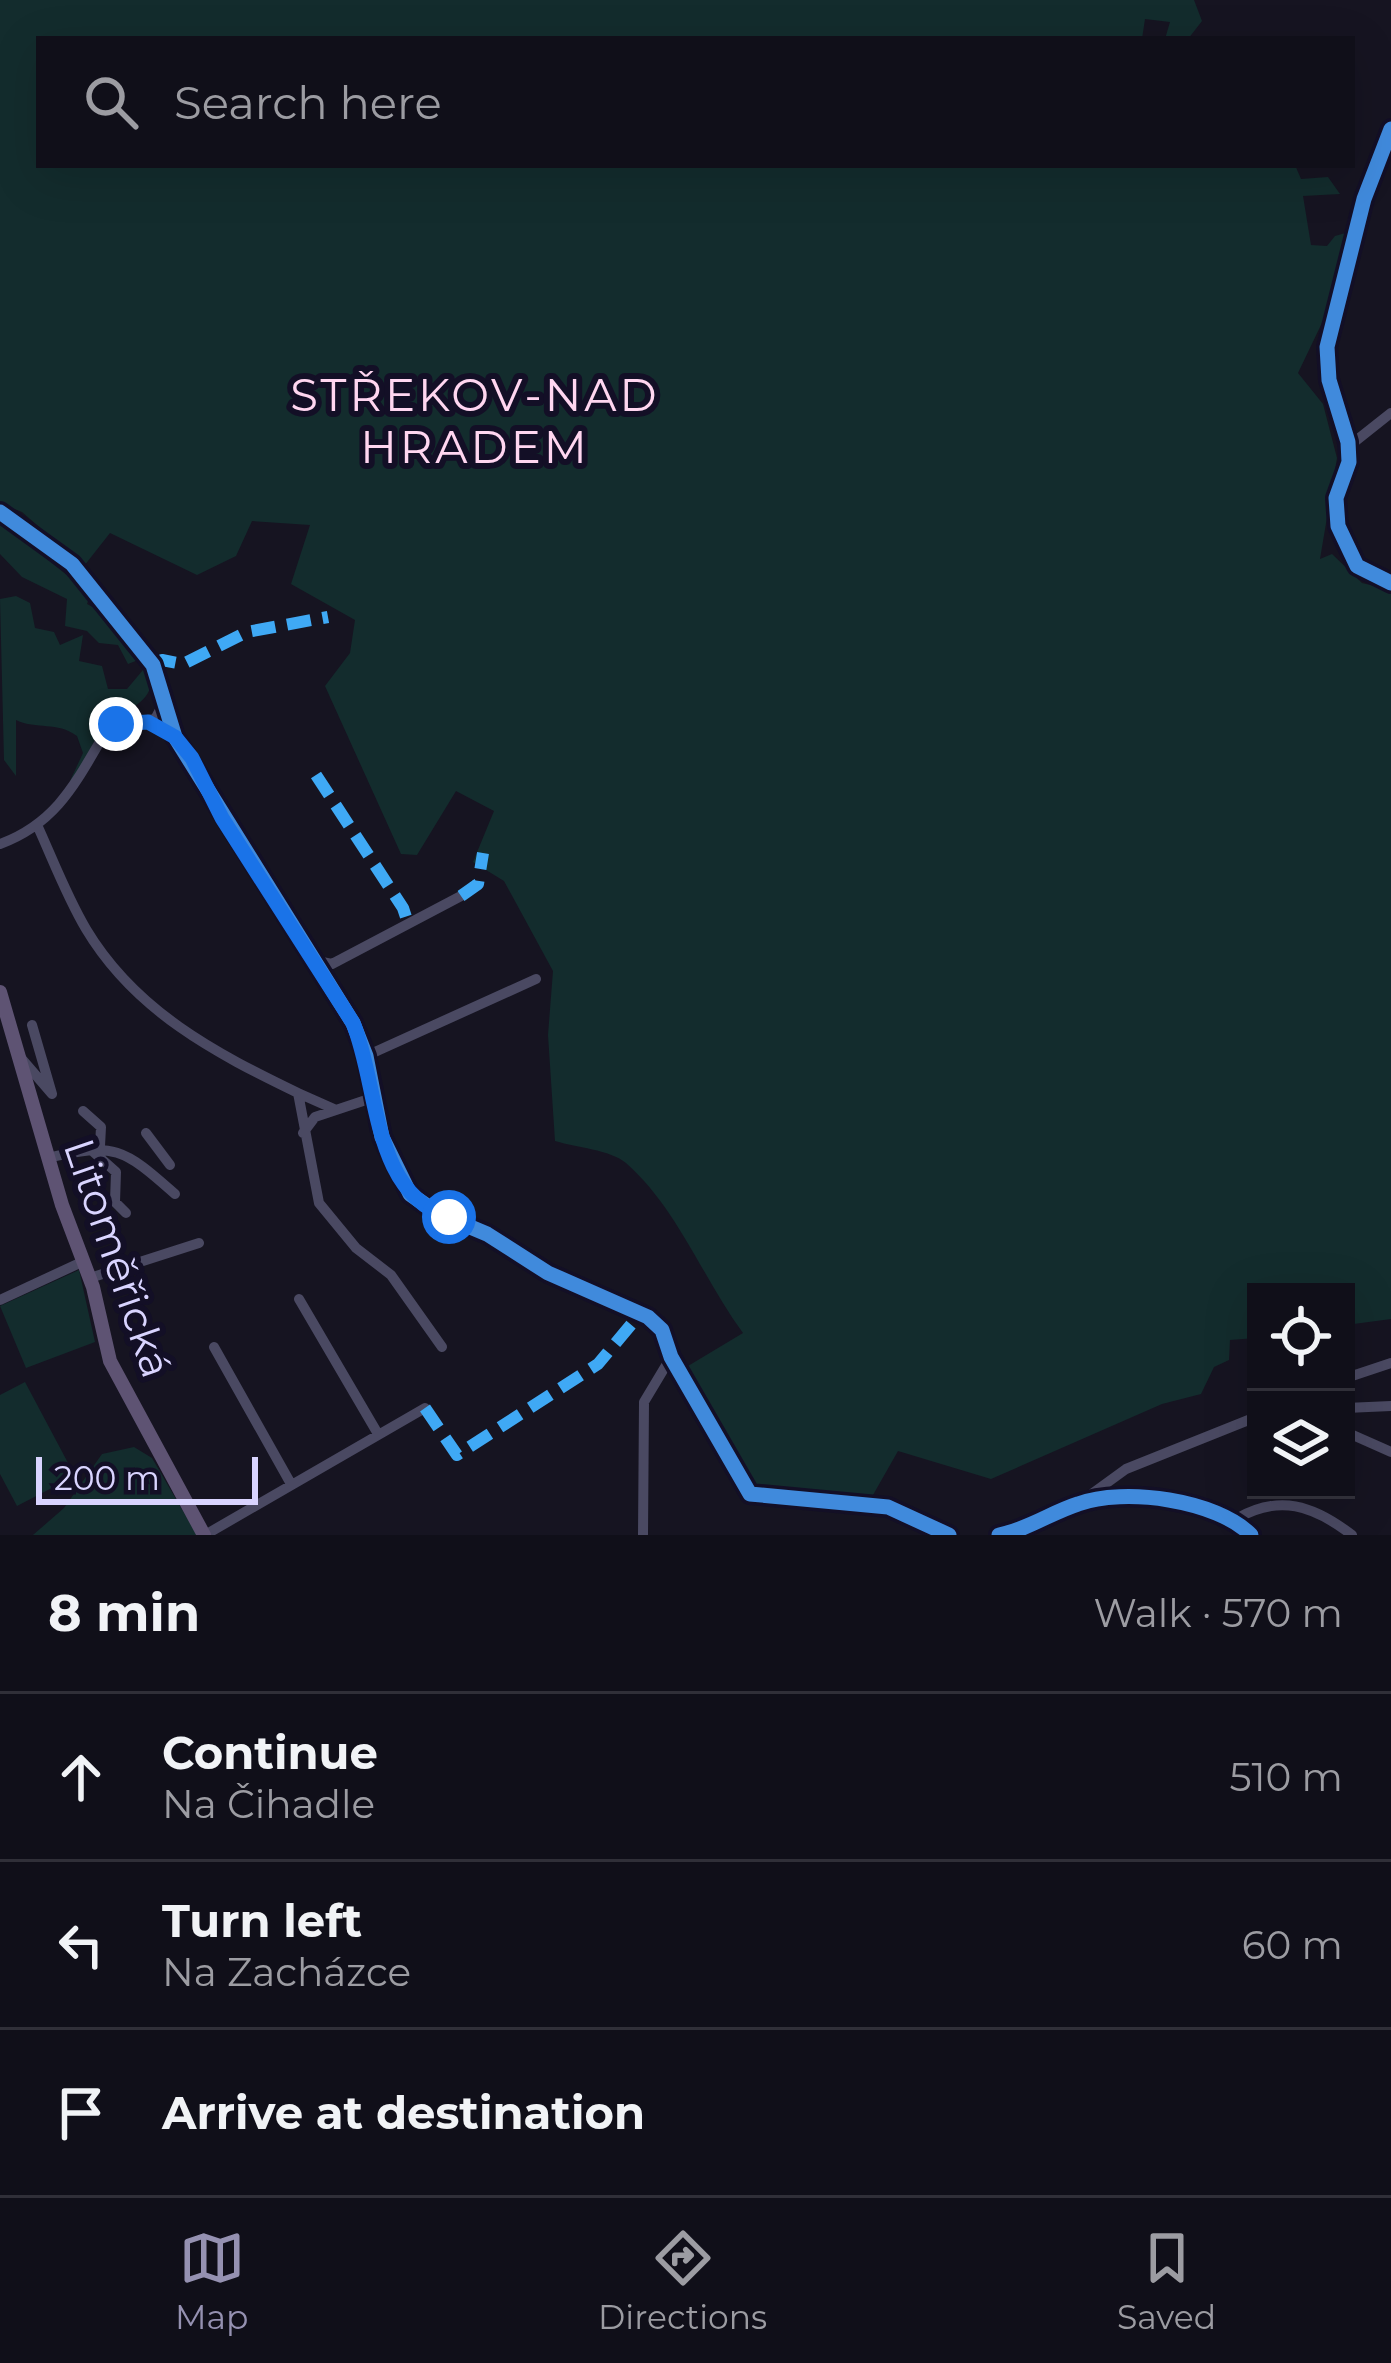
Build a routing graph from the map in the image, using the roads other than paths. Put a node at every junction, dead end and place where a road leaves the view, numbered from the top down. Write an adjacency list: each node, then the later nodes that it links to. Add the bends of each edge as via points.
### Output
1 (1391, 129): 3 (street, via 1364,199 1327,346)
2 (1391, 413): 3 (street)
3 (1348, 447): 5 (street, via 1335,508 1341,533 1357,566)
4 (0, 512): 6 (street, via 93,586 153,664)
5 (1391, 583)
6 (162, 706): 7 (street); 8 (street)
7 (148, 722): 8 (street); 9 (street, via 105,733 76,787)
8 (175, 737): 12 (street)
9 (38, 827): 10 (street); 19 (street, via 87,931 156,1012)
10 (0, 844)
11 (461, 896): 12 (street, via 332,964)
12 (316, 961): 18 (street)
13 (536, 979): 18 (street)
14 (0, 992): 17 (main road, Litoměřická)
15 (32, 1024): 17 (street, via 55,1091 45,1091)
16 (0, 1052): 17 (street)
17 (20, 1052): 26 (main road, Litoměřická)
18 (366, 1056): 20 (street)
19 (298, 1093): 21 (street); 24 (street)
20 (375, 1097): 21 (street); 37 (street, via 388,1155 419,1203 648,1318)
21 (334, 1108): 24 (street)
22 (82, 1111): 25 (street, via 101,1126)
23 (146, 1132): 27 (street, via 172,1164)
24 (303, 1133): 36 (street, via 319,1203 391,1275)
25 (95, 1147): 26 (street); 27 (street, via 129,1156); 29 (street, via 116,1172 115,1202)
26 (47, 1158): 31 (main road, Litoměřická)
27 (151, 1174): 28 (street)
28 (175, 1194)
29 (126, 1213)
30 (199, 1244): 32 (street)
31 (84, 1261): 32 (main road, Litoměřická); 34 (street)
32 (90, 1279): 50 (main road, Litoměřická, via 110,1361)
33 (298, 1299): 44 (street)
34 (0, 1300)
35 (214, 1347): 47 (street)
36 (442, 1347)
37 (671, 1357): 51 (street, via 644,1402); 52 (street, via 751,1494 888,1507)
38 (1391, 1363): 39 (street)
39 (1355, 1375)
40 (1391, 1406): 42 (street)
41 (425, 1408): 44 (street)
42 (1355, 1408)
43 (1247, 1421): 48 (street, via 1126,1469)
44 (378, 1434): 47 (street)
45 (1355, 1436): 46 (street)
46 (1391, 1452)
47 (292, 1484): 50 (street)
48 (1078, 1504): 49 (street, via 1130,1498); 53 (street)
49 (1236, 1520): 54 (street); 55 (street, via 1276,1501)
50 (204, 1535)
51 (643, 1535)
52 (949, 1535)
53 (999, 1535)
54 (1251, 1535)
55 (1352, 1535)

